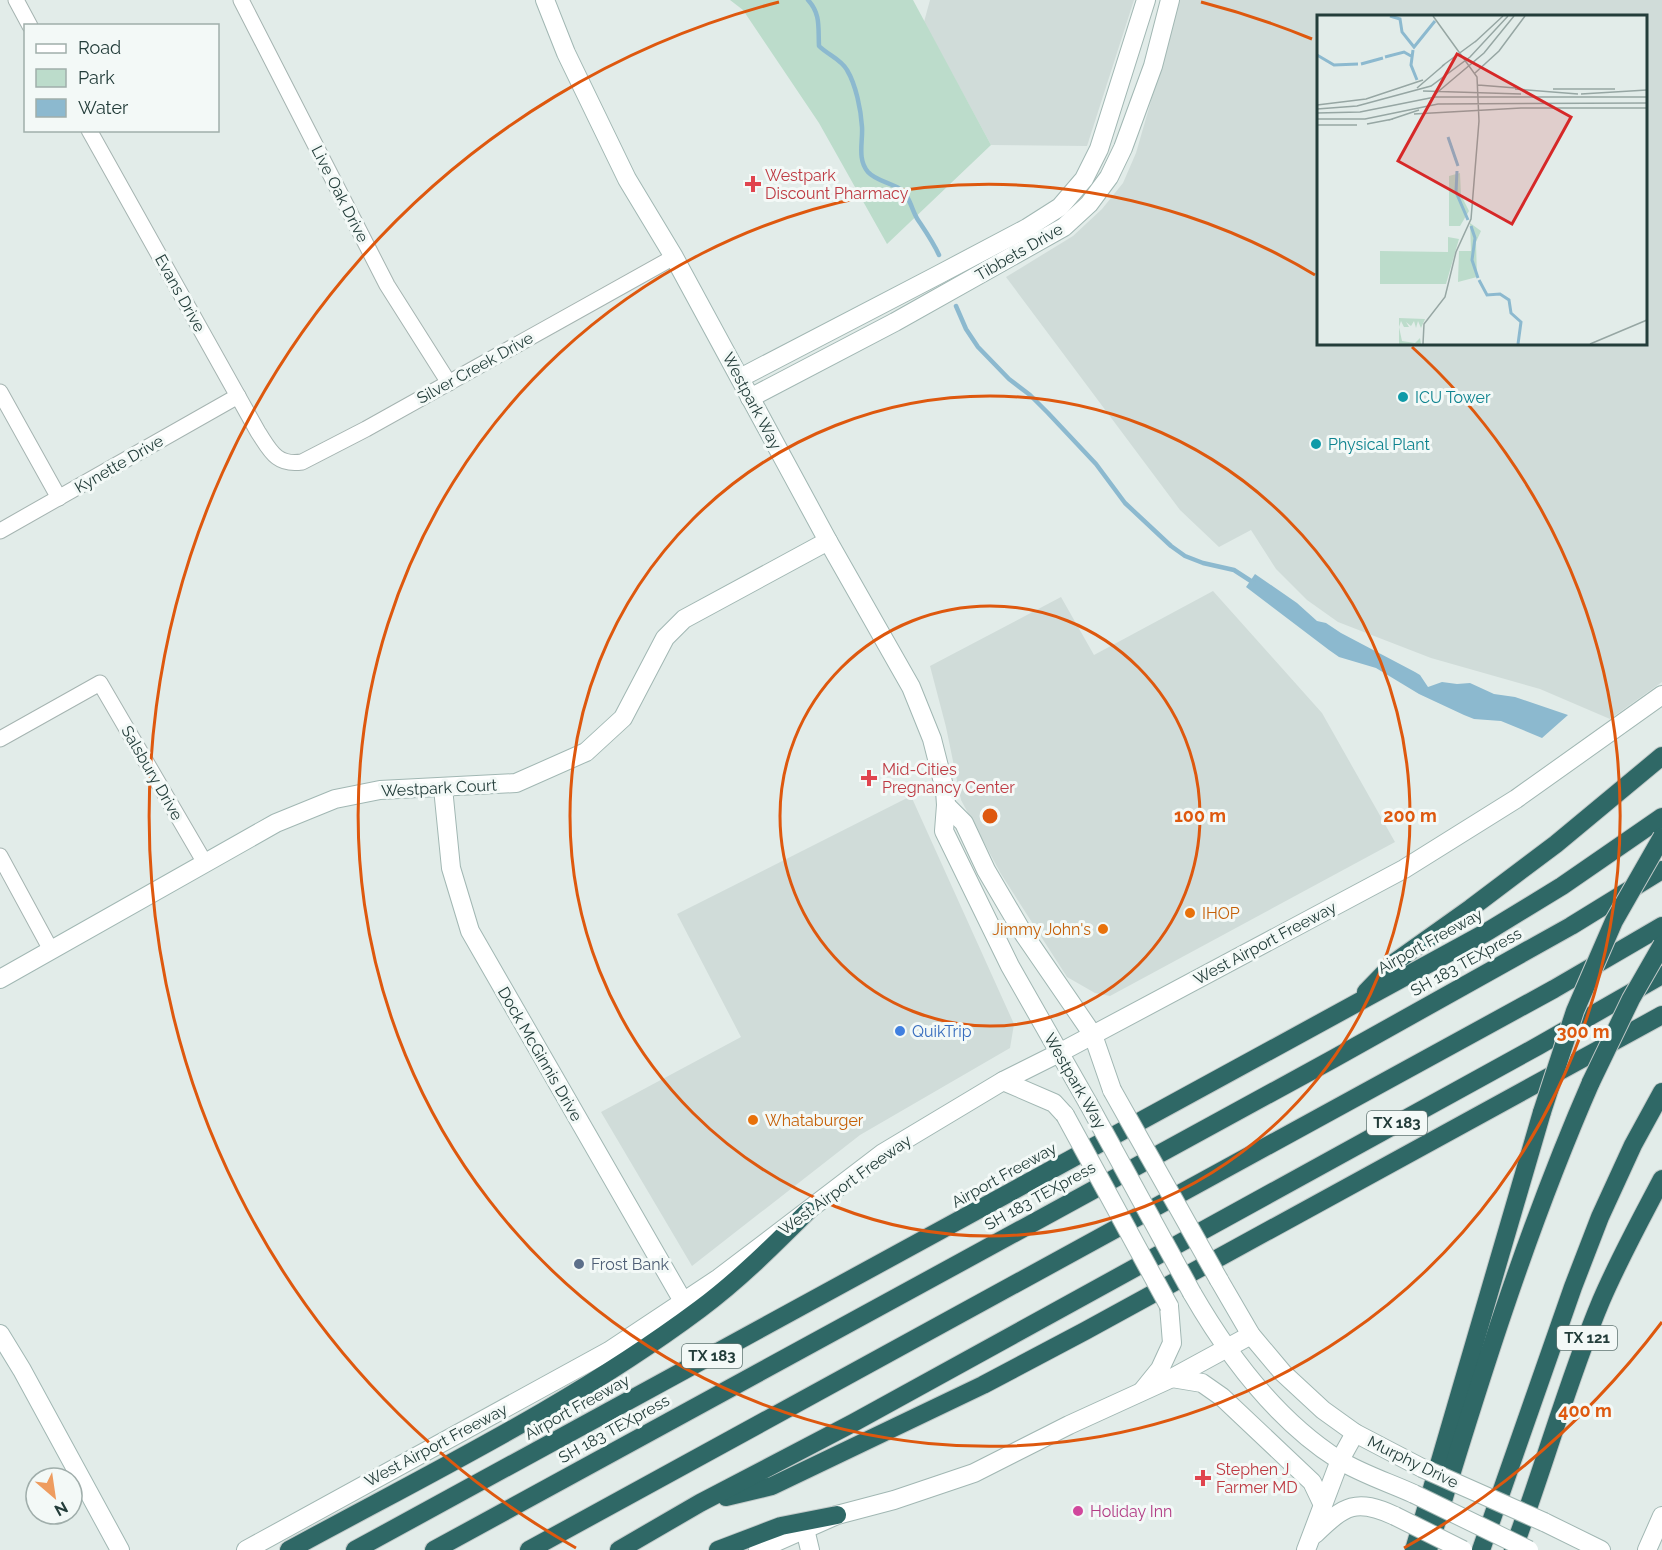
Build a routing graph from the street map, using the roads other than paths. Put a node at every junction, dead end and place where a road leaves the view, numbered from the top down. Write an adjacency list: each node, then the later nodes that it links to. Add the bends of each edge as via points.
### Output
1 (16, 0): 6 (street)
2 (241, 0): 13 (street, Live Oak Drive, via 387,285)
3 (545, 0): 11 (main road, Westpark Way, via 603,133)
4 (1146, 0): 7 (main road, Tibbets Drive)
5 (1170, 0): 8 (main road, Tibbets Drive, via 1153,66)
6 (29, 24)
7 (1108, 120): 8 (main road); 10 (main road, Tibbets Drive, via 1100,149 1084,179)
8 (1130, 126): 10 (main road, Tibbets Drive, via 1109,177 1089,204 1065,227)
9 (90, 132): 15 (street, Evans Drive)
10 (1031, 236): 12 (main road, Tibbets Drive); 16 (main road, Tibbets Drive, via 895,322)
11 (674, 257): 12 (main road, Westpark Way); 13 (street, Silver Creek Drive)
12 (740, 378): 16 (main road, Westpark Way)
13 (449, 383): 17 (street, Silver Creek Drive, via 302,462 291,464)
14 (0, 392): 18 (street)
15 (238, 396): 17 (street, Evans Drive); 18 (street, Kynette Drive)
16 (750, 398): 20 (main road, Westpark Way)
17 (274, 455)
18 (58, 498): 19 (street, Kynette Drive)
19 (0, 531)
20 (828, 541): 24 (main road, Westpark Court, via 684,619 665,638 623,718 586,752 516,783); 25 (main road, Westpark Way, via 911,687 932,739)
21 (1662, 695): 38 (main road, West Airport Freeway, via 1516,799 1404,868)
22 (0, 739): 29 (street, Salsbury Drive, via 100,683)
23 (1662, 756): 36 (highway, via 1556,844 1395,962)
24 (442, 788): 29 (main road, Westpark Court, via 380,790 335,799 276,823); 44 (main road, Dock McGinnis Drive, via 451,868 470,931)
25 (946, 805): 38 (main road, Westpark Way, via 964,823 1023,933); 39 (main road, Westpark Way, via 944,831 1000,947)
26 (1662, 817): 36 (highway, Airport Freeway / TX 183, via 1562,886)
27 (1662, 837): 68 (highway, bridge, via 1614,921 1575,1011)
28 (0, 856): 33 (street)
29 (205, 863): 33 (main road, Westpark Court)
30 (1662, 870): 63 (highway, SH 183 TEXpress, via 1571,926 1334,1059)
31 (1662, 926): 64 (highway, via 1554,989)
32 (1662, 945): 69 (highway, bridge, via 1631,999 1569,1132 1457,1454)
33 (51, 950): 35 (main road, Westpark Court)
34 (1662, 975): 52 (highway, TX 183, via 853,1423)
35 (0, 979)
36 (1354, 1005): 62 (highway, Airport Freeway / TX 183)
37 (1662, 1016): 52 (highway, via 983,1384 772,1486)
38 (1093, 1035): 39 (main road, West Airport Freeway); 46 (main road, Westpark Way, bridge, via 1112,1090)
39 (1059, 1053): 40 (main road, West Airport Freeway); 47 (main road, Westpark Way, bridge, via 1192,1293)
40 (1003, 1081): 43 (main road, West Airport Freeway, via 883,1153); 49 (main road, bridge, via 1054,1103 1065,1115 1169,1306 1172,1344 1160,1369)
41 (1662, 1092): 71 (highway, via 1633,1145 1572,1287)
42 (1662, 1179): 72 (highway, TX 121, via 1601,1300)
43 (808, 1211): 44 (main road, West Airport Freeway); 61 (highway, via 702,1309 617,1367 562,1402)
44 (684, 1303): 60 (main road, West Airport Freeway, via 609,1352)
45 (0, 1334): 59 (main road)
46 (1251, 1335): 47 (main road); 50 (main road, Murphy Drive, via 1283,1373)
47 (1228, 1347): 48 (main road); 51 (main road, Murphy Drive, via 1246,1374 1289,1422)
48 (1172, 1378): 49 (main road); 53 (main road, via 1202,1383 1222,1397 1312,1482)
49 (1140, 1393): 54 (main road, via 974,1473)
50 (1355, 1433): 51 (main road); 74 (main road, Murphy Drive, bridge)
51 (1340, 1460): 53 (main road); 73 (main road, Murphy Drive, bridge)
52 (700, 1503): 65 (highway, TX 183)
53 (1323, 1505): 57 (main road)
54 (837, 1515): 56 (main road); 66 (highway, via 781,1526)
55 (1662, 1516): 75 (main road)
56 (805, 1529): 58 (main road); 67 (main road)
57 (1307, 1545): 70 (main road, bridge, via 1335,1515 1360,1505 1395,1515)
58 (766, 1548)
59 (120, 1550)
60 (246, 1550)
61 (289, 1550)
62 (355, 1550)
63 (434, 1550)
64 (529, 1550)
65 (619, 1550)
66 (718, 1550)
67 (810, 1550)
68 (1414, 1550)
69 (1428, 1550)
70 (1463, 1550)
71 (1481, 1550)
72 (1513, 1550)
73 (1529, 1550)
74 (1601, 1550)
75 (1647, 1550)

